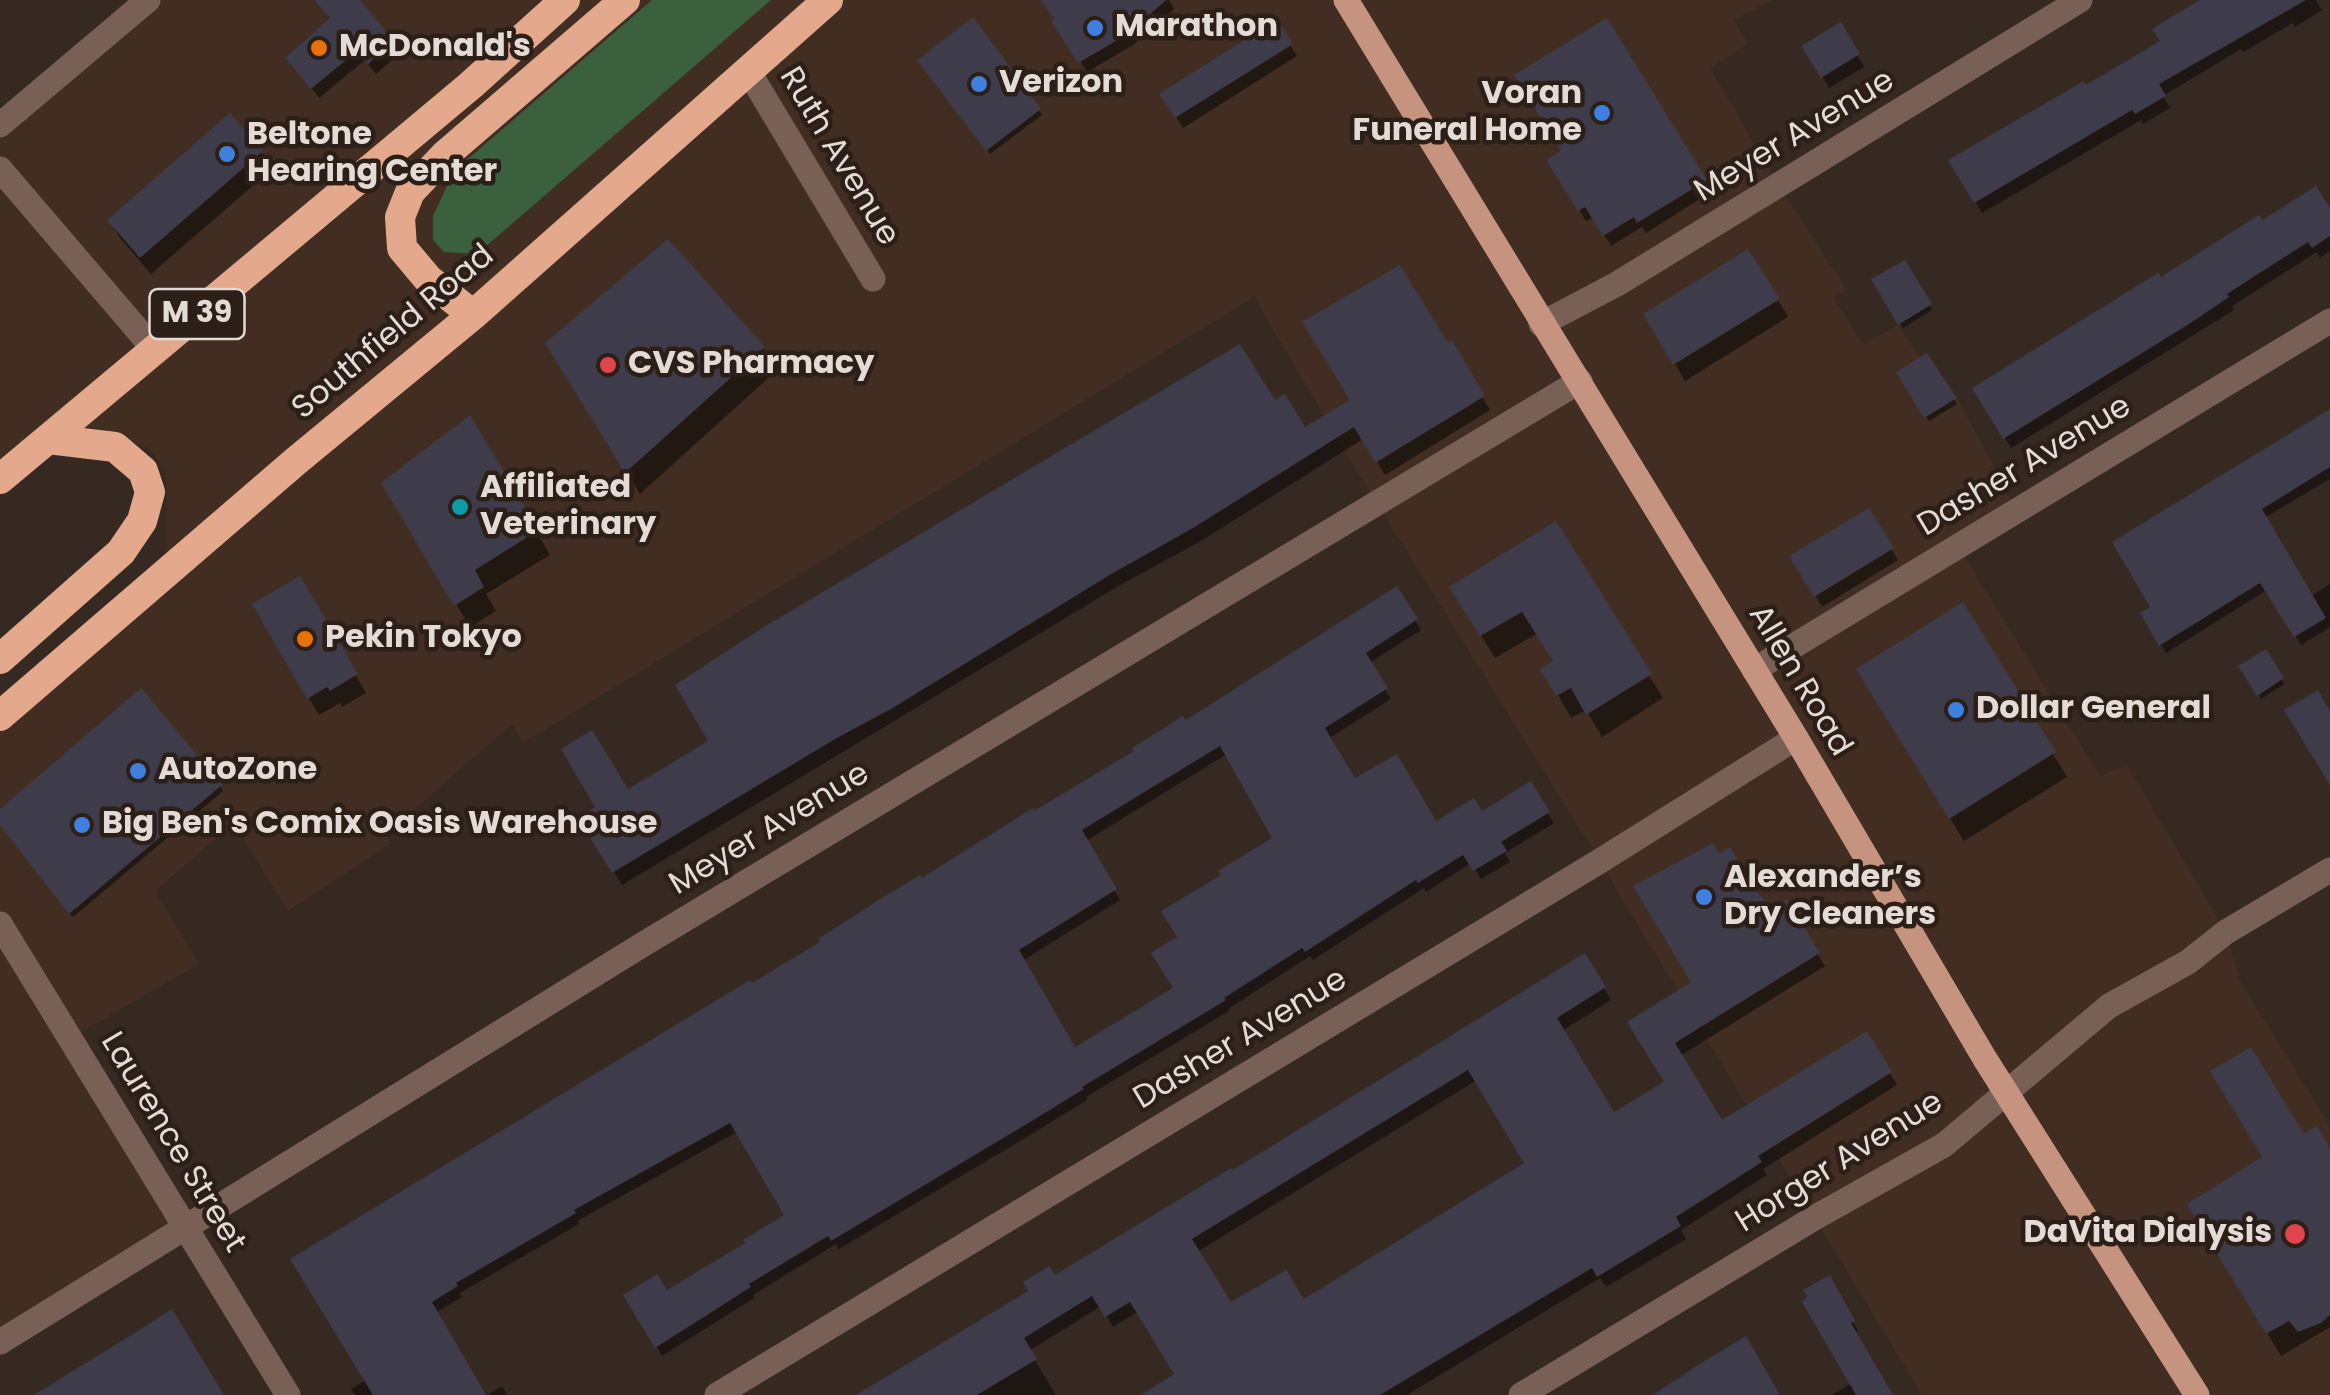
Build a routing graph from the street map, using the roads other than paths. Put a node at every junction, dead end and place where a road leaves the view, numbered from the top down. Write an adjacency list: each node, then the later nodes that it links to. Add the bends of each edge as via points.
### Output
1 (148, 0): 8 (street)
2 (566, 0): 14 (highway, M 39)
3 (625, 0): 11 (highway, via 410,192 400,217 402,248)
4 (828, 0): 7 (highway, Southfield Road)
5 (1346, 0): 13 (main road, Allen Road)
6 (2080, 0): 13 (street, Meyer Avenue)
7 (747, 69): 10 (street, Ruth Avenue); 11 (highway, Southfield Road)
8 (0, 125)
9 (0, 169): 14 (street)
10 (872, 279)
11 (473, 315): 20 (highway, Southfield Road)
12 (2330, 321): 19 (street, Dasher Avenue)
13 (1541, 324): 15 (main road, Allen Road)
14 (154, 349): 16 (highway, M 39)
15 (1580, 381): 19 (main road, Allen Road); 25 (street, Meyer Avenue, via 642,945)
16 (48, 439): 17 (highway, M 39); 18 (highway, via 114,448 143,471 150,492 142,522 121,552)
17 (0, 479)
18 (0, 659)
19 (1754, 670): 21 (main road, Allen Road)
20 (0, 716)
21 (1796, 738): 24 (main road, Allen Road); 28 (street, Dasher Avenue)
22 (2330, 870): 24 (street, Horger Avenue, via 2109,1006)
23 (0, 924): 25 (street, Laurence Street)
24 (2005, 1090): 29 (street, Horger Avenue, via 1944,1145); 30 (main road, Allen Road)
25 (186, 1230): 26 (street, Meyer Avenue); 27 (street, Laurence Street)
26 (0, 1342)
27 (288, 1395)
28 (717, 1395)
29 (1521, 1395)
30 (2197, 1395)

